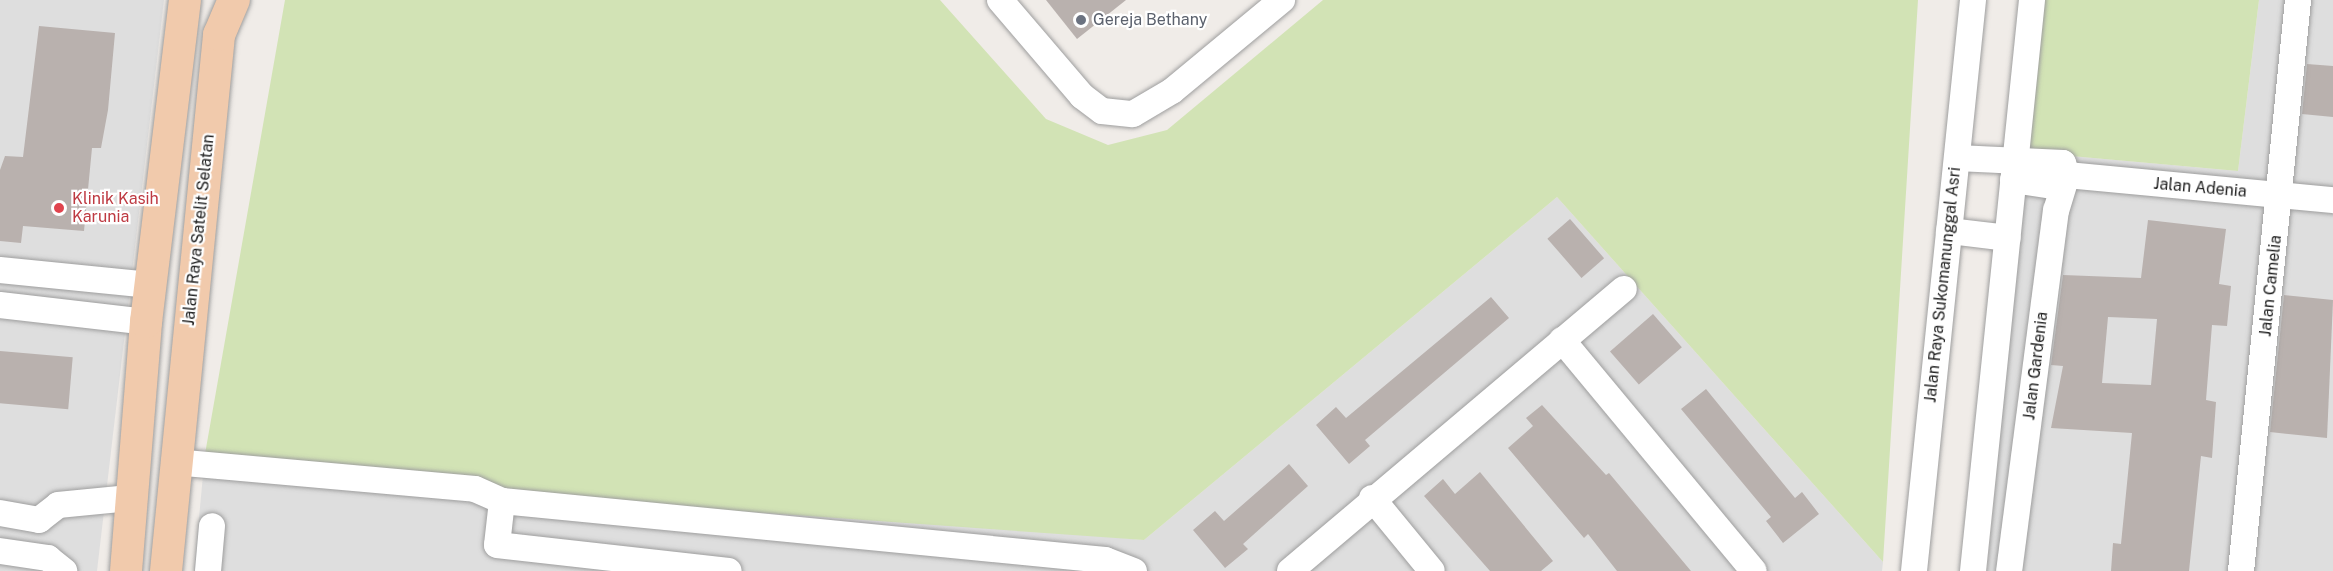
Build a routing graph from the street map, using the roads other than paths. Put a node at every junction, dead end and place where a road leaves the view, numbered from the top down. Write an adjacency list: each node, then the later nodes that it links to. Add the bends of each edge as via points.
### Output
1 (185, 0): 17 (main road)
2 (234, 0): 24 (main road, Jalan Raya Satelit Selatan, via 219,35)
3 (1000, 0): 4 (street, via 1082,96 1102,111 1133,114 1172,91)
4 (1282, 0)
5 (1973, 0): 8 (street, Jalan Raya Sukomanunggal Asri)
6 (2032, 0): 9 (street)
7 (2298, 0): 11 (street, Jalan Camelia)
8 (1957, 158): 9 (street, Jalan Adenia); 13 (street, Jalan Raya Sukomanunggal Asri)
9 (2014, 169): 10 (street, Jalan Adenia); 14 (street)
10 (2063, 175): 11 (street, Jalan Adenia); 46 (street, Jalan Gardenia)
11 (2280, 196): 12 (street, Jalan Adenia); 47 (street, Jalan Camelia)
12 (2333, 200)
13 (1949, 231): 14 (street); 44 (street, Jalan Raya Sukomanunggal Asri)
14 (2008, 238): 45 (street)
15 (0, 270): 16 (street)
16 (66, 275): 17 (street); 20 (street)
17 (150, 285): 21 (main road)
18 (1624, 289): 22 (street)
19 (0, 305): 20 (street)
20 (62, 312): 21 (street)
21 (146, 322): 23 (main road)
22 (1562, 340): 26 (street); 43 (street)
23 (133, 459): 24 (main road); 25 (main road)
24 (174, 462): 27 (street, via 475,489); 37 (main road, Jalan Raya Satelit Selatan)
25 (130, 498): 29 (street, via 58,505); 36 (main road)
26 (1372, 498): 41 (street); 42 (street)
27 (502, 501): 33 (street); 34 (street, via 496,545)
28 (0, 513): 29 (street)
29 (39, 520): 32 (street)
30 (212, 526): 38 (street)
31 (0, 550): 32 (street)
32 (31, 555): 35 (street, via 48,558)
33 (1103, 566): 40 (street)
34 (667, 568): 39 (street)
35 (64, 571)
36 (126, 571)
37 (166, 571)
38 (208, 571)
39 (729, 571)
40 (1134, 571)
41 (1290, 571)
42 (1432, 571)
43 (1754, 571)
44 (1914, 571)
45 (1973, 571)
46 (2009, 571)
47 (2241, 571)

